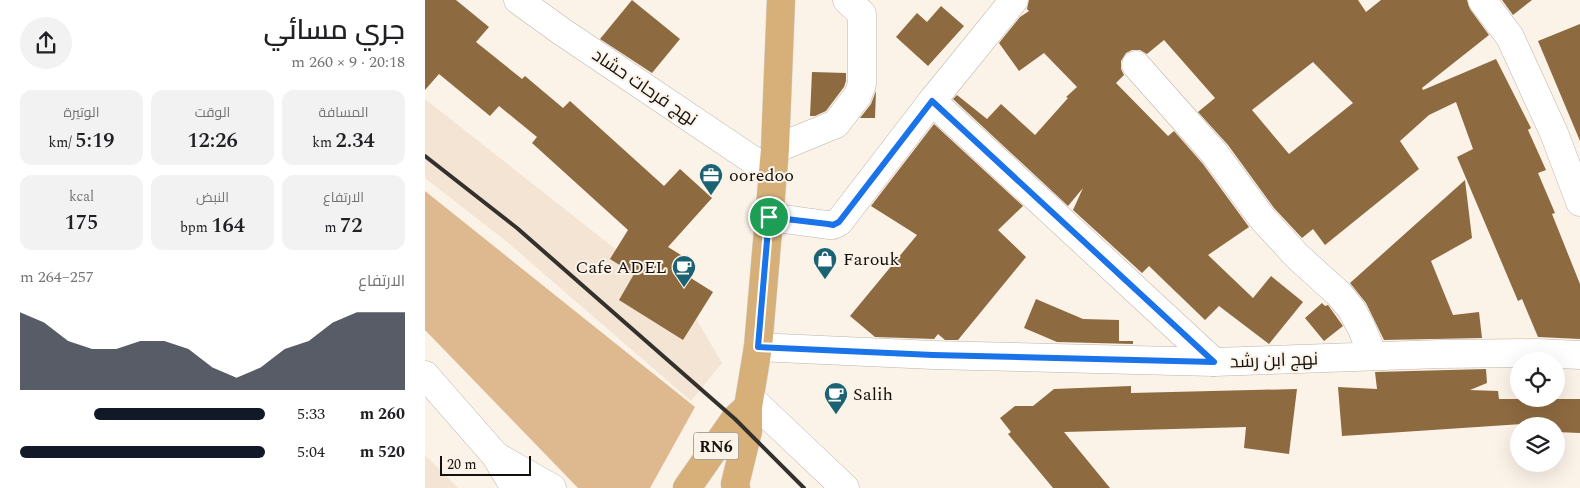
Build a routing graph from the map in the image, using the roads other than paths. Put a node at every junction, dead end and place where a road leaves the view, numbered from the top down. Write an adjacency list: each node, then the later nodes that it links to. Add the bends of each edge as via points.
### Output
1 (518, 0): 8 (street, نهج فرحات حشاد, via 561,30)
2 (781, 0): 8 (main road, RN6)
3 (847, 0): 8 (street, via 862,14 862,84 836,124)
4 (1014, 0): 7 (street)
5 (1482, 0): 9 (street, via 1510,37)
6 (1136, 65): 12 (street, via 1215,154 1262,218 1339,294 1352,310)
7 (932, 101): 10 (street, via 839,222 833,225); 14 (street)
8 (774, 161): 10 (main road, RN6)
9 (1580, 202)
10 (769, 217): 11 (main road, RN6)
11 (758, 347): 14 (street, نهج ابن رشد); 16 (main road, RN6)
12 (1373, 355): 13 (street, نهج ابن رشد); 14 (street, نهج ابن رشد)
13 (1580, 355)
14 (1214, 362)
15 (425, 375): 17 (street)
16 (749, 402): 20 (main road, RN6); 21 (main road, RN6, via 748,431); 22 (street)
17 (495, 455): 18 (street); 19 (street)
18 (515, 488)
19 (552, 488)
20 (687, 488)
21 (736, 488)
22 (845, 488)

